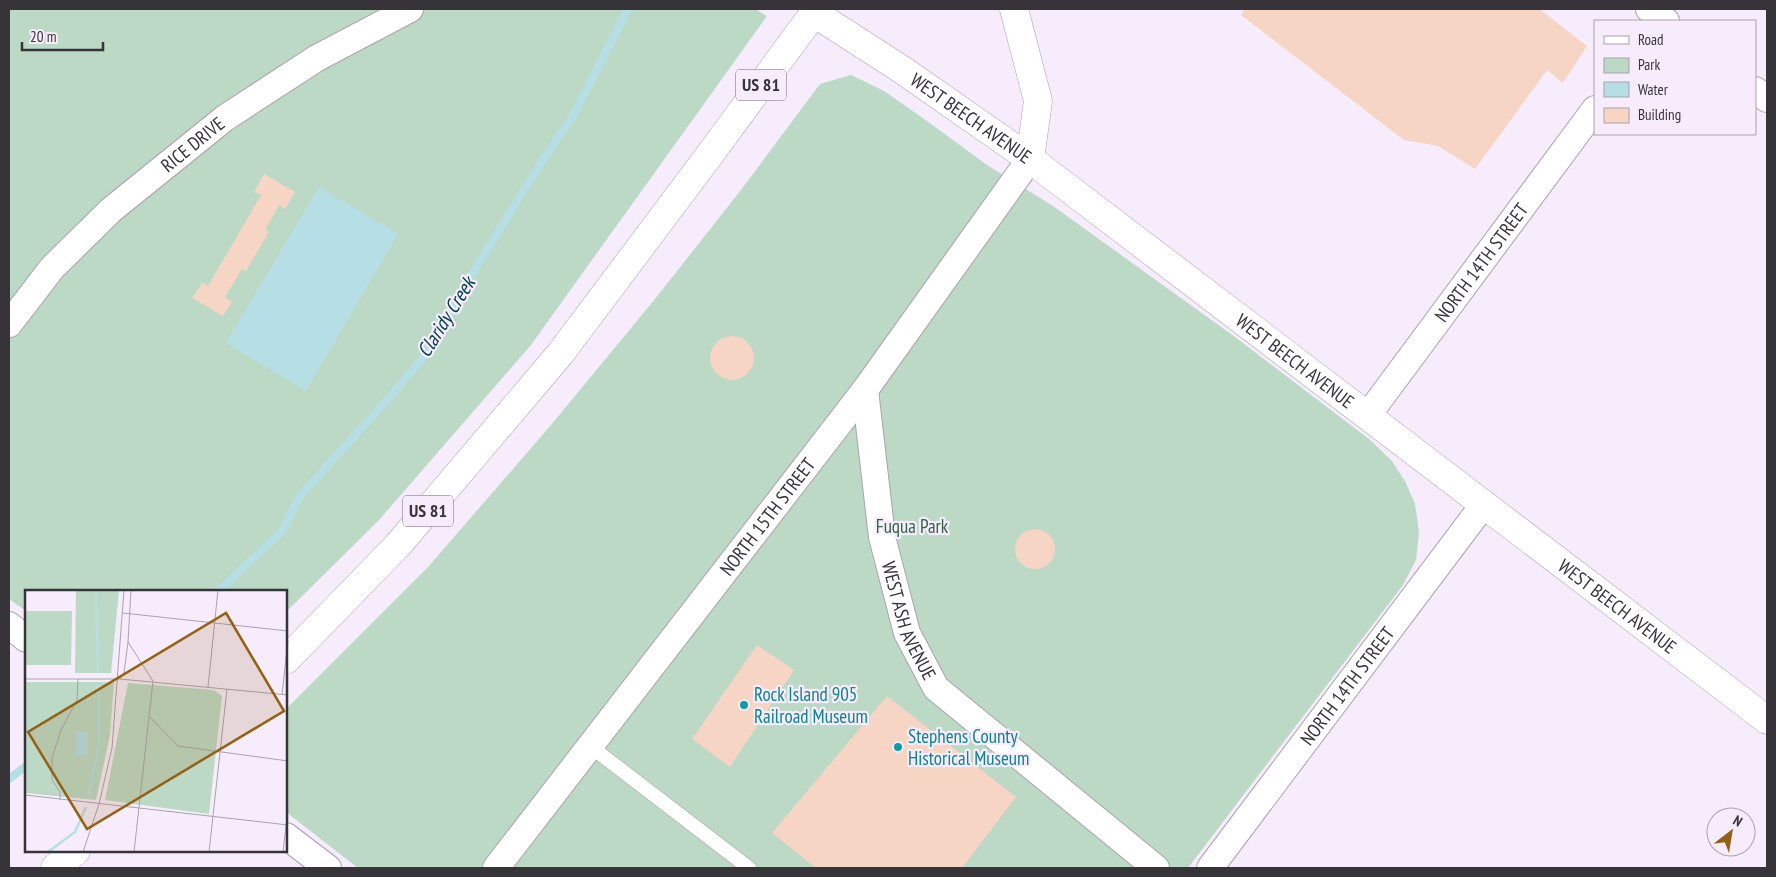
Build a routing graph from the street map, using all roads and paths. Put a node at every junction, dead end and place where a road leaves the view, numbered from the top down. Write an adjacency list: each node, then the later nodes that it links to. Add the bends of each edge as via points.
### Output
1 (410, 9): 8 (street, RICE DRIVE, via 317,58 225,118 111,210 52,268)
2 (1014, 9): 7 (street, via 1038,101)
3 (817, 10): 7 (street, WEST BEECH AVENUE); 14 (street, US 81, via 560,354 398,546)
4 (1756, 91): 5 (street)
5 (1767, 99)
6 (1594, 110): 10 (street, NORTH 14TH STREET)
7 (1030, 159): 9 (street, NORTH 15TH STREET); 10 (street, WEST BEECH AVENUE)
8 (9, 324)
9 (865, 390): 16 (street, NORTH 15TH STREET); 23 (street, WEST ASH AVENUE, via 882,537 907,632 936,688)
10 (1368, 415): 11 (street, WEST BEECH AVENUE)
11 (1484, 504): 15 (street, WEST BEECH AVENUE); 24 (street, NORTH 14TH STREET)
12 (9, 625): 13 (street)
13 (25, 638)
14 (288, 658)
15 (1767, 720)
16 (590, 746): 21 (street, NORTH 15TH STREET); 22 (lane)
17 (288, 838): 20 (street)
18 (75, 852): 19 (street)
19 (55, 868)
20 (328, 868)
21 (496, 868)
22 (749, 868)
23 (1156, 868)
24 (1210, 868)

